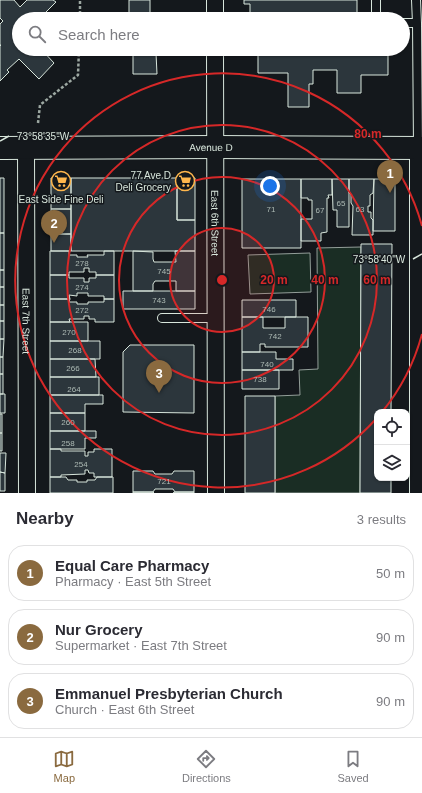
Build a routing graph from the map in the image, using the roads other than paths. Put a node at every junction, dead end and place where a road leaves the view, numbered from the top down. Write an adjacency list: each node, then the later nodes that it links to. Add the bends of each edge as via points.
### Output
1 (215, 0): 4 (street)
2 (376, 0): 5 (lane)
3 (416, 0): 7 (lane)
4 (215, 12)
5 (376, 12)
6 (410, 23): 7 (lane)
7 (417, 23): 12 (lane)
8 (215, 56): 9 (street, East 6th Street)
9 (216, 147): 11 (street, Avenue D); 12 (street, Avenue D); 14 (street, East 6th Street)
10 (0, 148): 11 (street, Avenue D)
11 (26, 148): 15 (street, East 7th Street)
12 (420, 148): 17 (street)
13 (162, 318): 14 (lane)
14 (216, 318): 16 (street, East 6th Street)
15 (27, 493)
16 (216, 493)
17 (418, 493)

